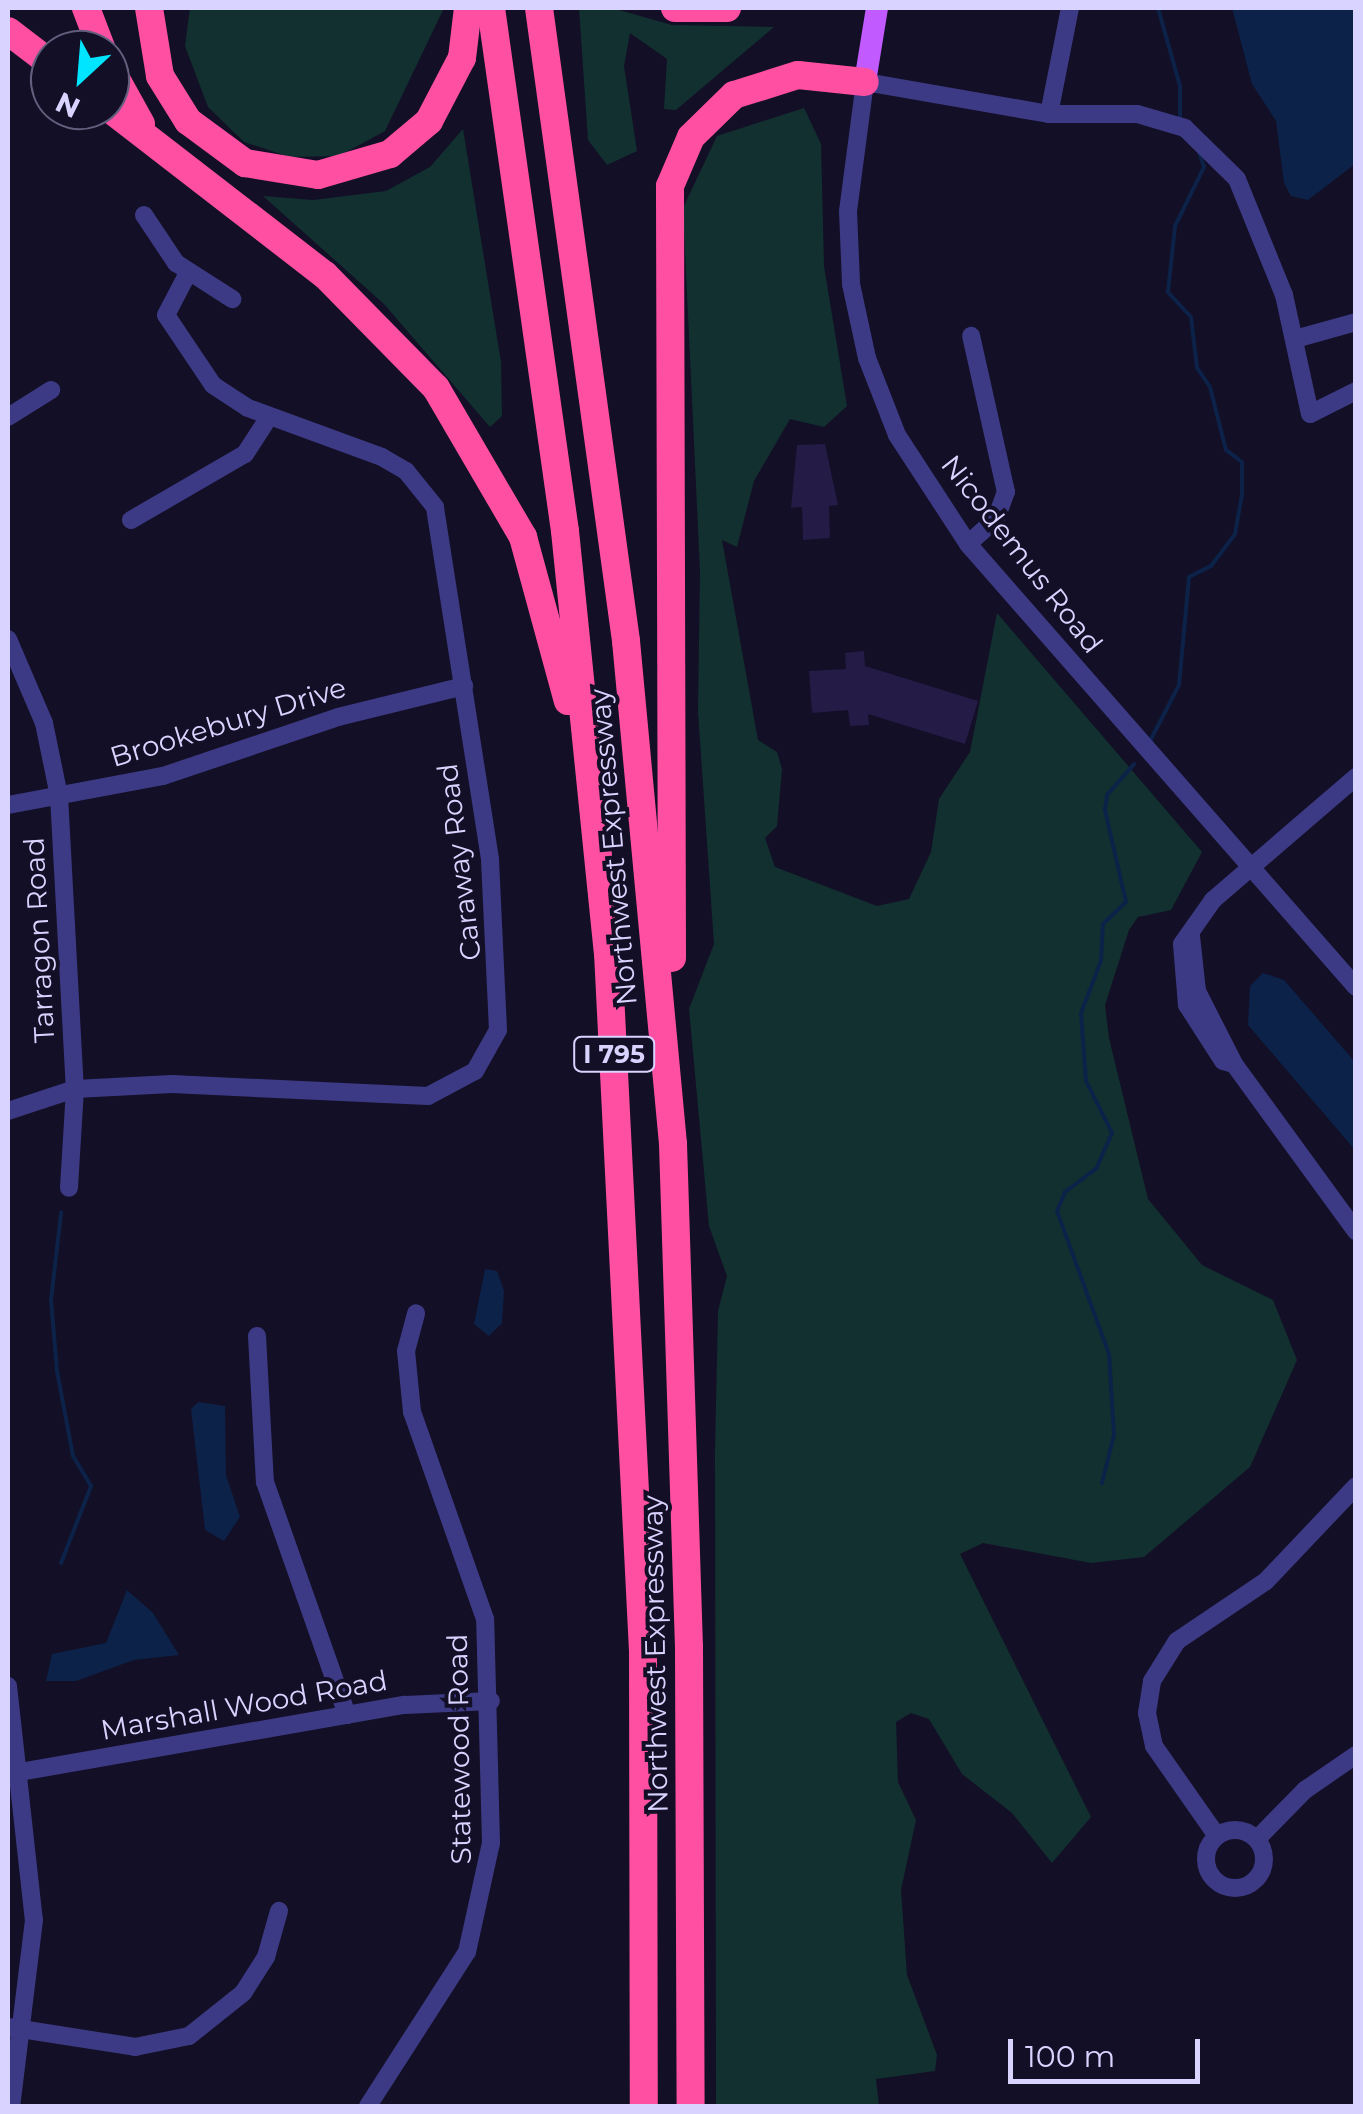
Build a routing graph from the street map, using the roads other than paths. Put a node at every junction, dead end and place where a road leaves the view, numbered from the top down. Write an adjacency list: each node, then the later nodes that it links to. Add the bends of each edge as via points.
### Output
1 (149, 8): 2 (highway, via 160,76 197,130 245,163 318,175 390,154 430,121 462,58)
2 (468, 8)
3 (491, 8): 34 (highway, Northwest Expressway / I 795, via 570,569)
4 (538, 8): 38 (highway, Northwest Expressway / I 795, via 622,606)
5 (675, 8): 6 (highway)
6 (727, 8)
7 (877, 8): 11 (main road, Nicodemus Road)
8 (1070, 8): 13 (street)
9 (8, 31): 10 (highway)
10 (30, 47)
11 (864, 82): 13 (street); 27 (street, Nicodemus Road, via 848,212 858,319 897,434); 38 (highway, via 798,75 734,96 691,136 670,186)
12 (130, 102): 15 (highway)
13 (1049, 114): 21 (street, via 1137,114 1185,128 1216,150 1237,178)
14 (130, 125): 15 (highway)
15 (155, 144): 34 (highway, via 373,318 436,388 494,476 555,635)
16 (144, 215): 17 (street)
17 (188, 273): 18 (street); 24 (street, Caraway Road, via 166,315 213,385)
18 (232, 298)
19 (1356, 322): 21 (street)
20 (970, 336): 27 (street, via 1006,492 996,519)
21 (1295, 339): 23 (street, via 1310,414)
22 (51, 390): 25 (street)
23 (1356, 391)
24 (269, 416): 26 (street, via 246,454); 29 (street, Caraway Road, via 382,458 423,490 441,528)
25 (8, 417)
26 (132, 520)
27 (968, 544): 33 (street, Nicodemus Road)
28 (8, 639): 31 (street, Tarragon Road, via 44,723)
29 (464, 686): 31 (street, Brookebury Drive, via 338,717 163,776); 36 (street, Caraway Road, via 501,988 498,1030 485,1062 428,1096 172,1084)
30 (1356, 777): 33 (street)
31 (58, 796): 32 (street, Brookebury Drive); 36 (street, Tarragon Road)
32 (8, 805)
33 (1247, 868): 35 (street, Nicodemus Road); 40 (street, via 1191,936 1179,962 1183,993 1197,1028 1234,1064)
34 (608, 953): 55 (highway, Northwest Expressway / I 795, via 642,1632)
35 (1356, 988)
36 (75, 1089): 37 (street, Caraway Road); 39 (street, Tarragon Road)
37 (8, 1111)
38 (672, 1144): 56 (highway, Northwest Expressway / I 795, via 690,1686)
39 (69, 1188)
40 (1356, 1231)
41 (416, 1312): 45 (street, Statewood Road, via 406,1351 412,1412 478,1592)
42 (257, 1336): 46 (street, via 266,1482)
43 (1356, 1486): 49 (street, via 1266,1581 1177,1641 1152,1682 1146,1714 1154,1746)
44 (8, 1686): 48 (street)
45 (490, 1701): 46 (street, Marshall Wood Road); 54 (street, Statewood Road, via 491,1844 476,1928 456,1976)
46 (347, 1715): 48 (street, Marshall Wood Road)
47 (1356, 1755): 50 (street, via 1304,1790)
48 (13, 1773): 52 (street, via 34,1920)
49 (1217, 1836): 50 (street, via 1239,1830); 50 (street, via 1206,1852 1208,1872 1236,1889 1264,1868)
50 (1257, 1839)
51 (279, 1911): 52 (street, via 266,1957 243,1994 189,2036 134,2048)
52 (16, 2028): 53 (street)
53 (11, 2106)
54 (368, 2106)
55 (644, 2106)
56 (691, 2106)

